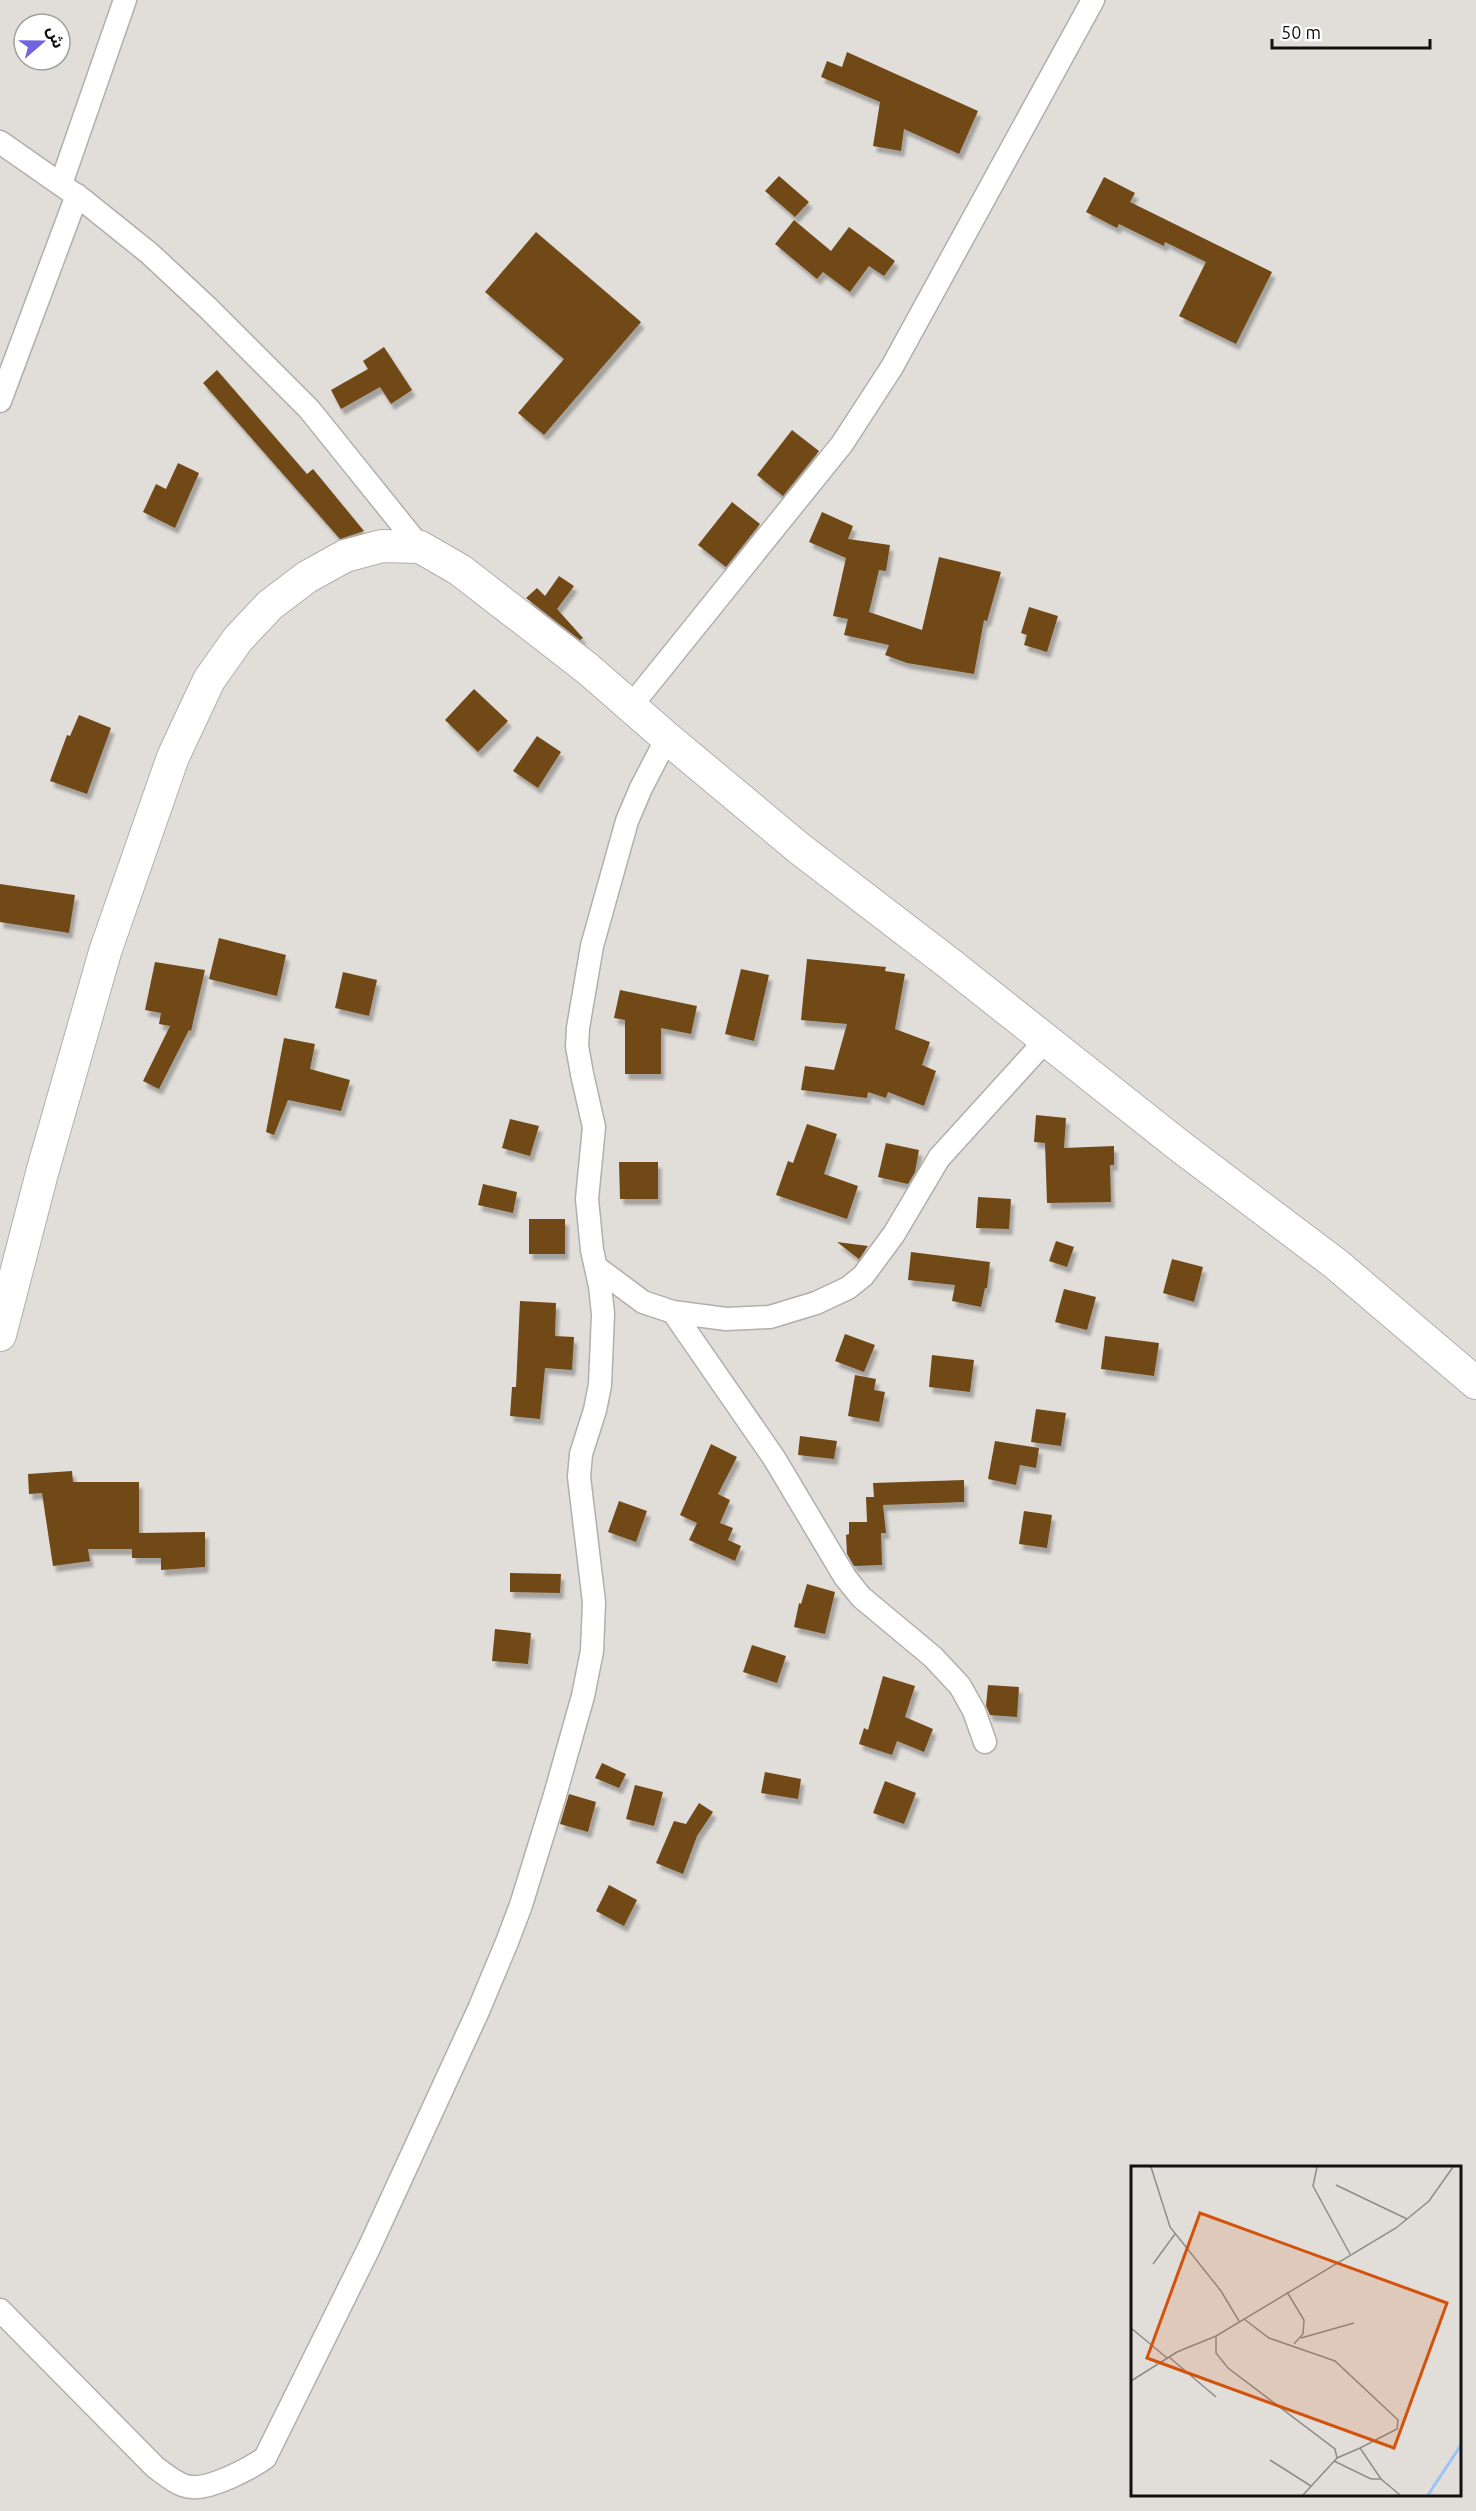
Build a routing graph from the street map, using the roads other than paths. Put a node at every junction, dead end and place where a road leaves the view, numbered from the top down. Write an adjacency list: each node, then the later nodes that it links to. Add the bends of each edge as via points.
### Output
1 (125, 0): 4 (street)
2 (1093, 0): 7 (street, via 892,367 842,444)
3 (0, 142): 4 (street)
4 (69, 190): 5 (street); 6 (street, via 149,253 309,409)
5 (0, 401)
6 (420, 547): 7 (street, via 460,570); 12 (street, via 382,546 345,556 307,577 270,605 238,639 209,680 173,757 105,952)
7 (631, 706): 8 (street)
8 (667, 738): 9 (street, via 800,849); 10 (street, via 627,821 592,946 578,1028 577,1046 594,1127 588,1199)
9 (1046, 1040): 11 (street, via 939,1158 894,1234 863,1276 848,1288 770,1317 726,1319); 13 (street, via 1335,1264)
10 (596, 1267): 11 (street, via 643,1302); 15 (street, via 603,1314 600,1385 581,1454 579,1477 594,1626 583,1696 521,1905 479,2009 369,2248 265,2458 241,2473 212,2483 192,2488 176,2482 155,2468)
11 (672, 1312): 14 (street, via 774,1458 845,1577 861,1597 933,1657 960,1686)
12 (0, 1335)
13 (1476, 1383)
14 (986, 1743)
15 (0, 2310)

